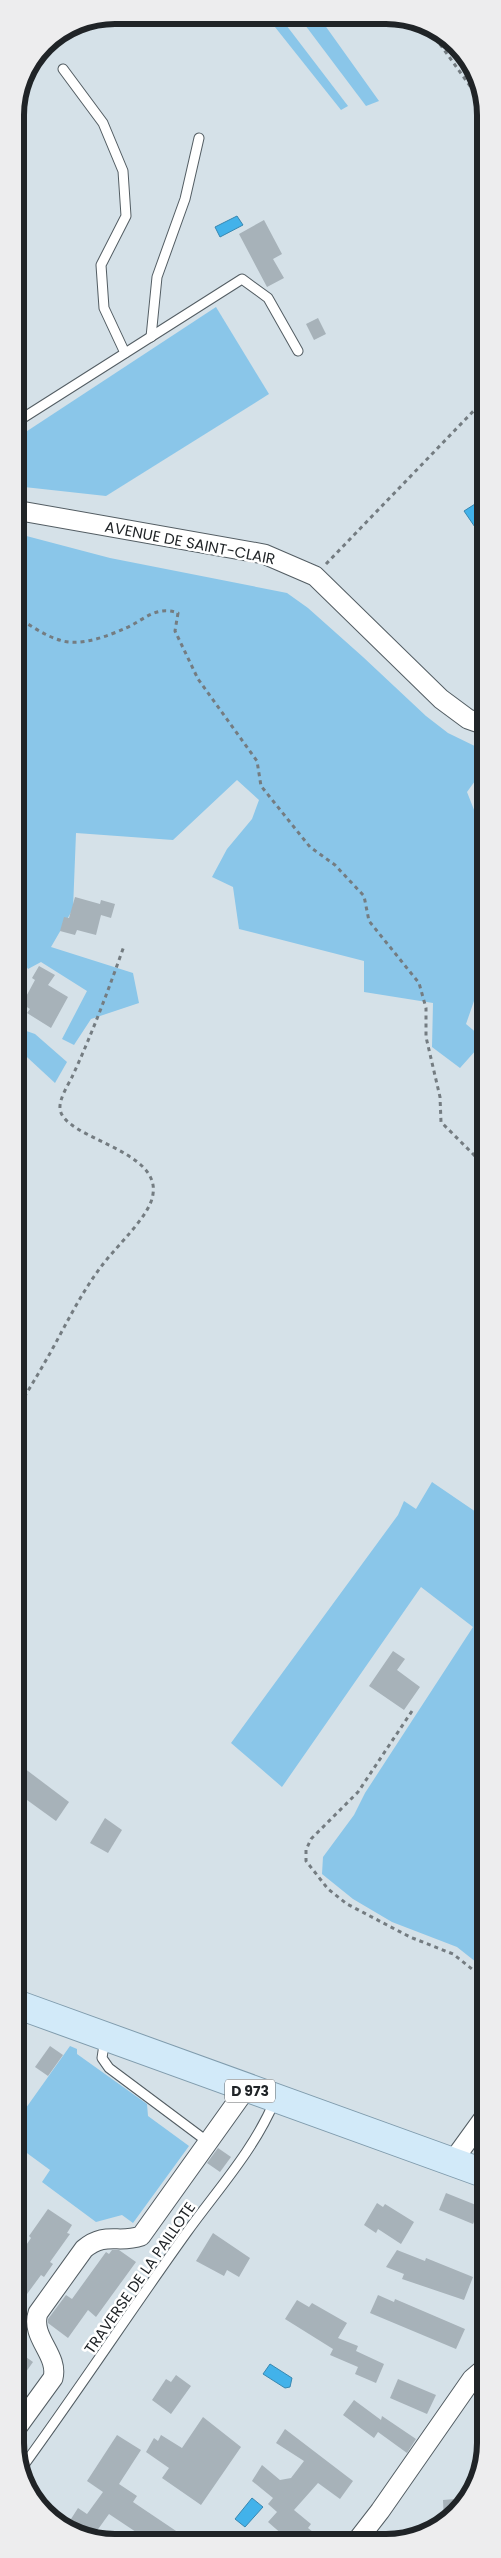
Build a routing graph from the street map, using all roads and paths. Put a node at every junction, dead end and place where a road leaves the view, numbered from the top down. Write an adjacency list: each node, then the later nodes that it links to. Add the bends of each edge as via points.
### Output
1 (437, 39): 3 (path)
2 (62, 69): 7 (lane, via 103,122 123,172 126,216 101,265 104,308)
3 (474, 91)
4 (199, 138): 5 (lane, via 185,198 157,277)
5 (151, 337): 6 (lane, via 242,279 268,298); 7 (lane)
6 (298, 352)
7 (125, 353): 9 (lane)
8 (477, 407): 11 (path)
9 (24, 417)
10 (24, 512): 11 (street, AVENUE DE SAINT-CLAIR, via 264,554)
11 (315, 576): 13 (street, AVENUE DE SAINT-CLAIR, via 441,699)
12 (24, 621): 15 (path, via 64,642 90,641 126,628 151,613 168,609 178,613 175,630 198,679 257,761 261,786 310,846 335,865 364,896 369,921 419,983 426,1008 426,1037 440,1097 441,1122)
13 (477, 722)
14 (124, 946): 16 (path, via 98,1020 60,1108 64,1118 74,1126 133,1158 152,1183 154,1194 133,1229 111,1253 82,1295)
15 (477, 1157)
16 (24, 1397)
17 (412, 1711): 18 (path, via 358,1792 311,1839 306,1861 328,1889 347,1904 410,1937 453,1954)
18 (477, 1973)
19 (24, 2007): 20 (main road, D 973)
20 (106, 2037): 21 (main road, D 973); 24 (lane, via 102,2058 109,2068)
21 (243, 2088): 22 (main road, D 973); 24 (street)
22 (275, 2100): 25 (main road, D 973); 29 (lane, TRAVERSE DE LA PAILLOTE, via 251,2149 187,2232)
23 (477, 2127): 25 (street)
24 (209, 2142): 28 (street, via 141,2236 132,2239 102,2238 91,2243 38,2313 35,2321 37,2330 55,2370 53,2378)
25 (452, 2162): 26 (main road, D 973)
26 (477, 2171)
27 (477, 2375): 30 (street)
28 (24, 2418)
29 (26, 2463)
30 (362, 2534)

